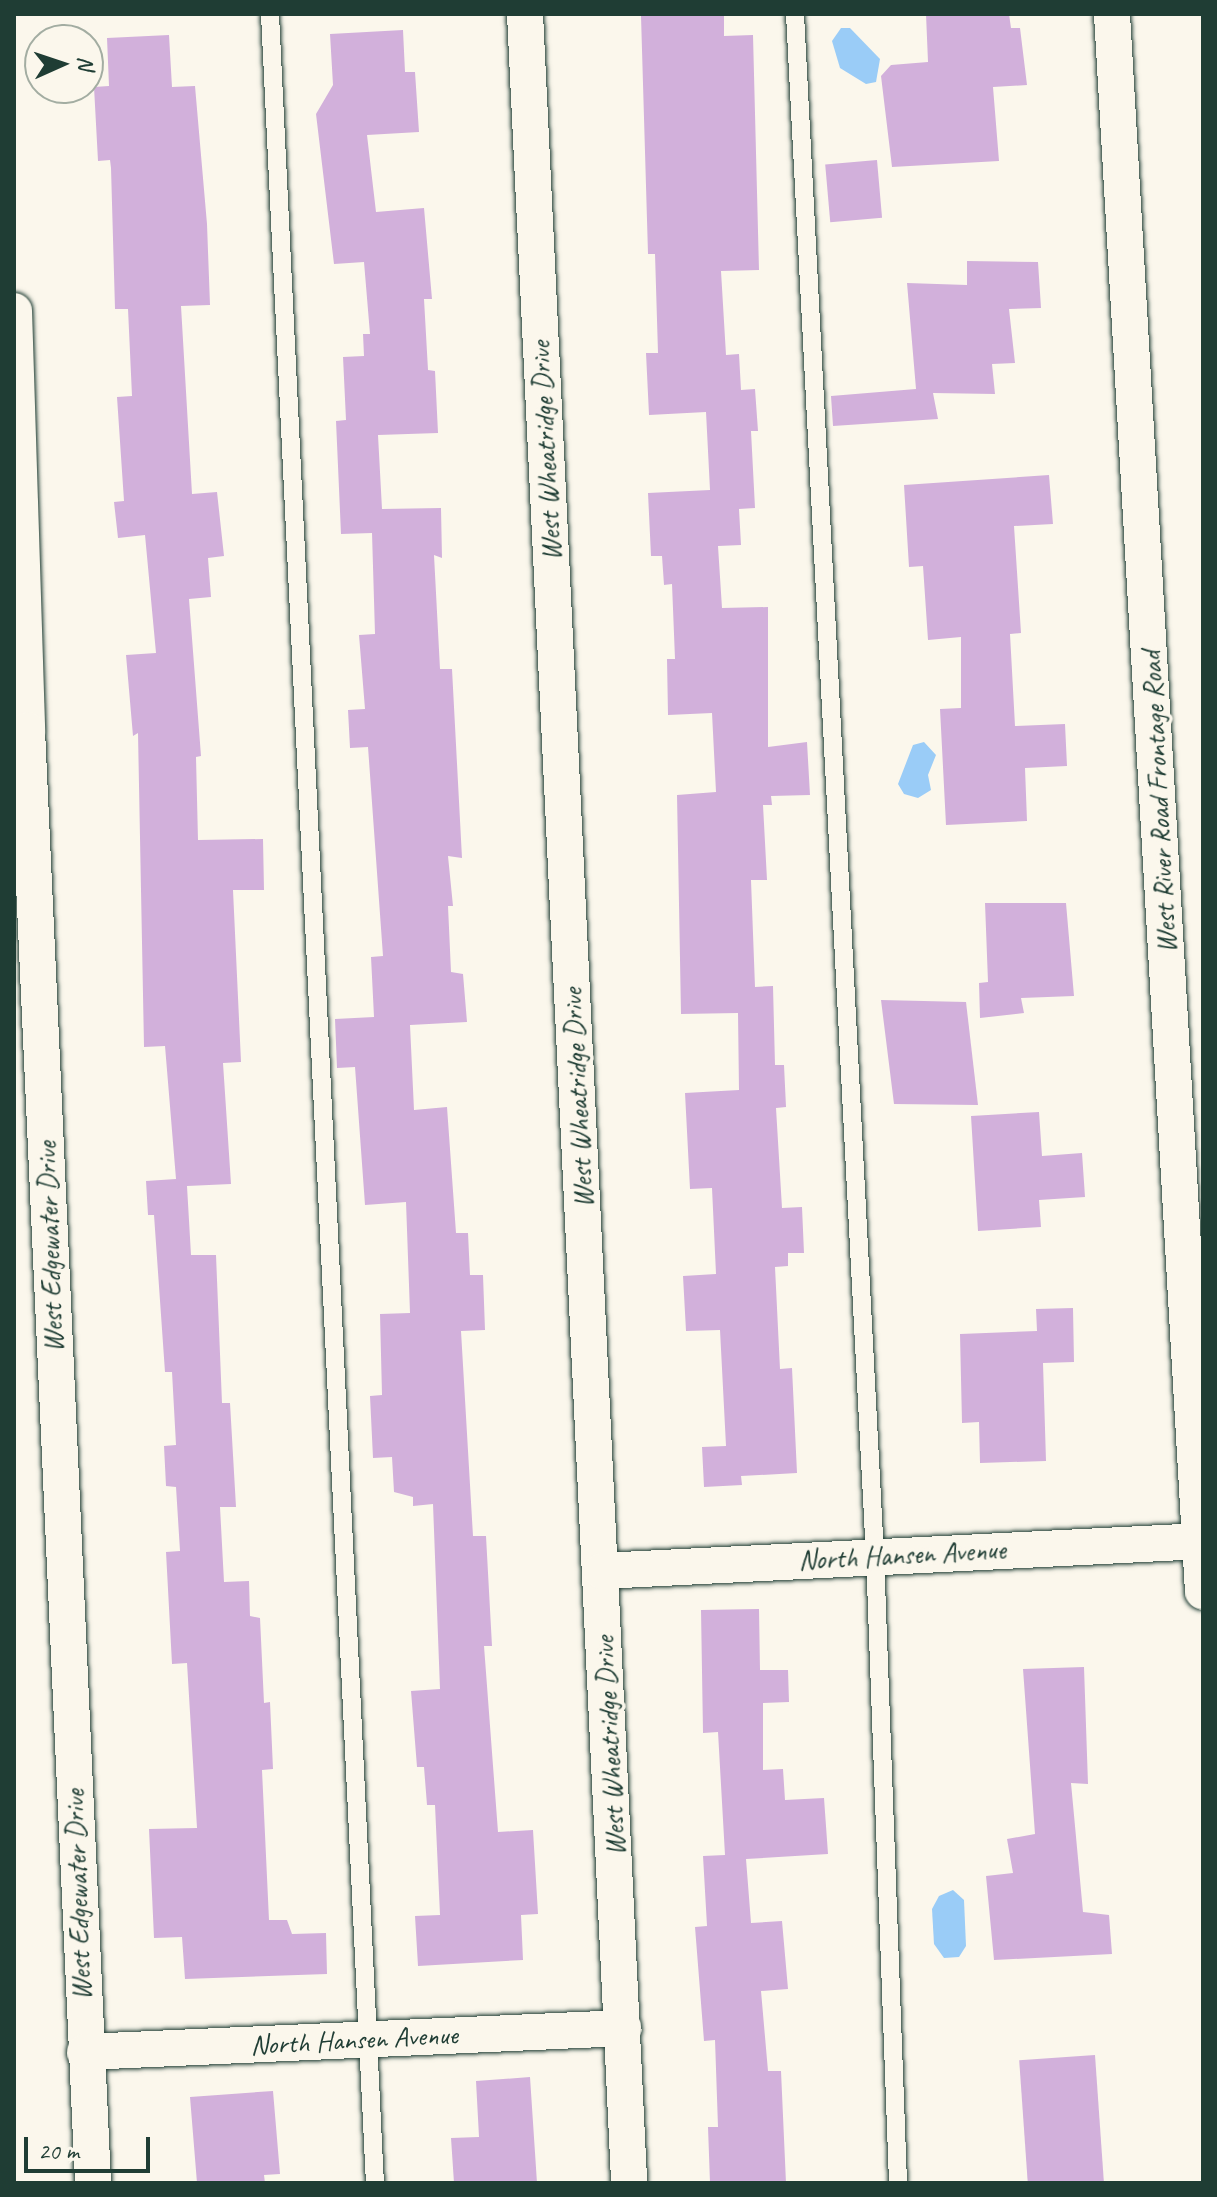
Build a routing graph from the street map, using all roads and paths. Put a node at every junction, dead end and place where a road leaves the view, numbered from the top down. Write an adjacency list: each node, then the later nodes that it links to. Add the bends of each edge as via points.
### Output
1 (270, 14): 12 (lane)
2 (525, 14): 9 (street, West Wheatridge Drive)
3 (795, 14): 8 (lane)
4 (1112, 14): 7 (street, West River Road Frontage Road)
5 (14, 311): 6 (street, West Edgewater Drive)
6 (21, 730): 13 (street, West Edgewater Drive)
7 (1201, 1541): 8 (street, North Hansen Avenue); 10 (street, West River Road Frontage Road)
8 (875, 1555): 9 (street, North Hansen Avenue); 17 (lane)
9 (602, 1571): 11 (street, West Wheatridge Drive)
10 (1203, 1591)
11 (623, 2028): 12 (street, North Hansen Avenue); 16 (street, West Wheatridge Drive)
12 (369, 2040): 13 (street, North Hansen Avenue); 15 (lane)
13 (85, 2052): 14 (street, West Edgewater Drive)
14 (93, 2183)
15 (375, 2183)
16 (629, 2183)
17 (898, 2183)

